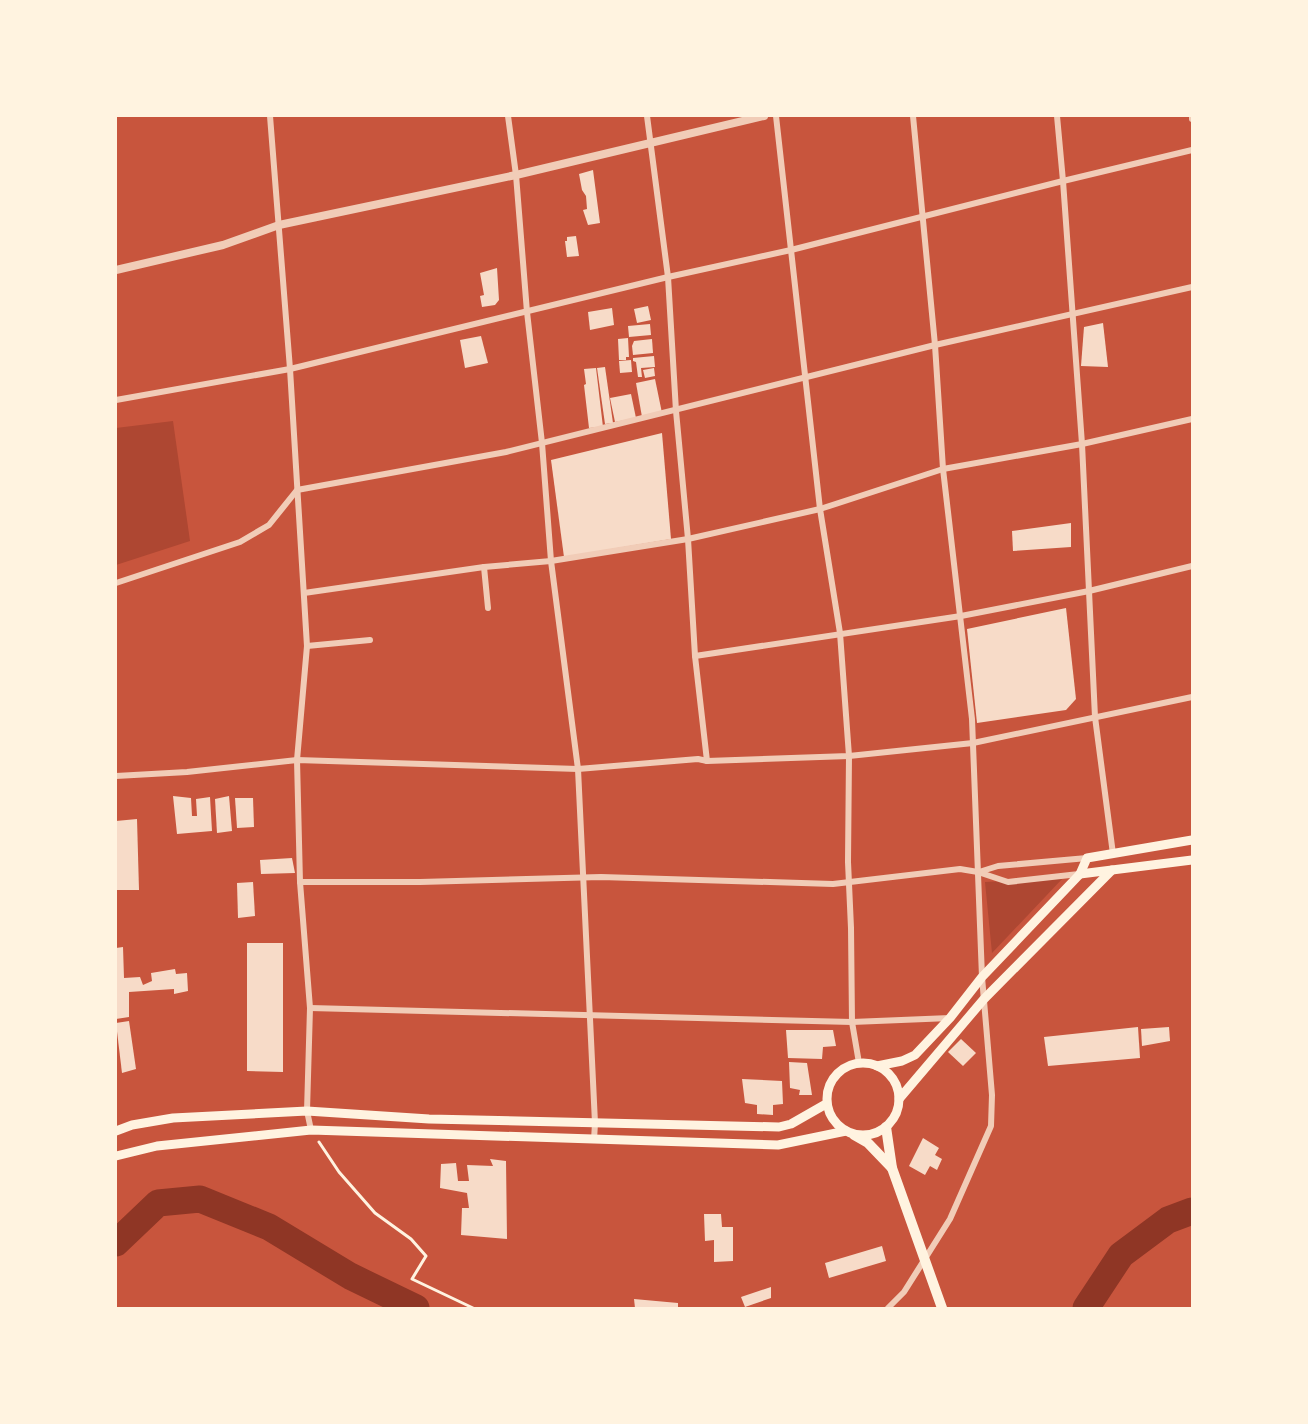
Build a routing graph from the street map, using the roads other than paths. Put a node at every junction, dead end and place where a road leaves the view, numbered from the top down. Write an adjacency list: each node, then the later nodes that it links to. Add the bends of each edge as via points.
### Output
1 (270, 116): 13 (street)
2 (508, 116): 10 (street)
3 (647, 116): 8 (street)
4 (764, 116): 8 (street)
5 (776, 116): 14 (street)
6 (914, 116): 12 (street)
7 (1057, 116): 11 (street)
8 (650, 143): 10 (street); 16 (street)
9 (1192, 150): 11 (street)
10 (516, 176): 13 (street); 18 (street)
11 (1063, 181): 12 (street); 19 (street)
12 (924, 217): 14 (street); 20 (street)
13 (279, 225): 15 (street, via 224,245); 21 (street)
14 (791, 250): 16 (street); 22 (street)
15 (116, 270)
16 (668, 277): 18 (street); 24 (street)
17 (1192, 287): 19 (street)
18 (526, 312): 21 (street); 26 (street)
19 (1073, 314): 20 (street); 27 (street)
20 (934, 345): 22 (street); 28 (street)
21 (291, 369): 23 (street); 29 (street)
22 (805, 378): 24 (street); 30 (street)
23 (116, 400)
24 (676, 411): 26 (street); 31 (street)
25 (1192, 419): 27 (street)
26 (542, 443): 29 (street); 32 (street)
27 (1082, 444): 28 (street); 36 (street)
28 (943, 469): 30 (street); 39 (street)
29 (297, 490): 35 (street, via 269,525 240,542); 37 (street)
30 (820, 509): 31 (street); 40 (street)
31 (688, 539): 32 (street); 43 (street)
32 (551, 561): 34 (street); 50 (street)
33 (1192, 566): 36 (street)
34 (484, 567): 37 (street); 38 (street)
35 (116, 583)
36 (1089, 591): 39 (street); 45 (street)
37 (304, 592): 42 (street)
38 (488, 608)
39 (961, 616): 40 (street); 46 (street)
40 (840, 633): 43 (street); 47 (street)
41 (370, 640): 42 (street)
42 (307, 646): 48 (street)
43 (695, 656): 49 (street)
44 (1192, 697): 45 (street)
45 (1095, 717): 46 (street); 53 (street)
46 (973, 743): 47 (street); 57 (street)
47 (849, 756): 49 (street); 61 (street)
48 (297, 760): 50 (street); 51 (street); 60 (street)
49 (707, 761): 50 (street)
50 (578, 769): 59 (street)
51 (116, 776)
52 (1192, 840): 53 (main road)
53 (1113, 854): 54 (main road); 56 (main road)
54 (1087, 858): 57 (street, via 998,866); 58 (main road)
55 (1192, 860): 56 (main road)
56 (1112, 870): 58 (main road); 63 (main road)
57 (978, 872): 58 (street, via 1008,882); 61 (street, via 960,868); 62 (street)
58 (1080, 874): 62 (main road)
59 (584, 878): 60 (street); 61 (street); 65 (street)
60 (300, 882): 64 (street)
61 (849, 883): 67 (street)
62 (982, 977): 63 (street); 66 (main road)
63 (984, 999): 70 (main road); 81 (street, via 993,1095 991,1126 950,1219 904,1292)
64 (310, 1008): 65 (street); 72 (street)
65 (590, 1017): 67 (street); 73 (street)
66 (950, 1018): 67 (street); 69 (main road, via 915,1055)
67 (852, 1022): 68 (street)
68 (859, 1063): 69 (main road); 71 (main road, via 838,1072 827,1092)
69 (877, 1066): 70 (main road, via 893,1079)
70 (899, 1099): 74 (main road, via 898,1110)
71 (826, 1104): 73 (main road, via 779,1127); 77 (main road, via 836,1124)
72 (307, 1111): 73 (main road); 75 (street); 76 (main road, via 173,1118)
73 (595, 1123): 78 (street)
74 (886, 1127): 77 (main road, via 865,1136); 80 (main road)
75 (311, 1130): 78 (main road); 79 (main road, via 157,1146)
76 (116, 1131)
77 (850, 1133): 78 (main road, via 778,1145); 80 (main road, via 868,1143)
78 (594, 1140)
79 (116, 1156)
80 (892, 1168): 82 (main road)
81 (888, 1308)
82 (942, 1308)

